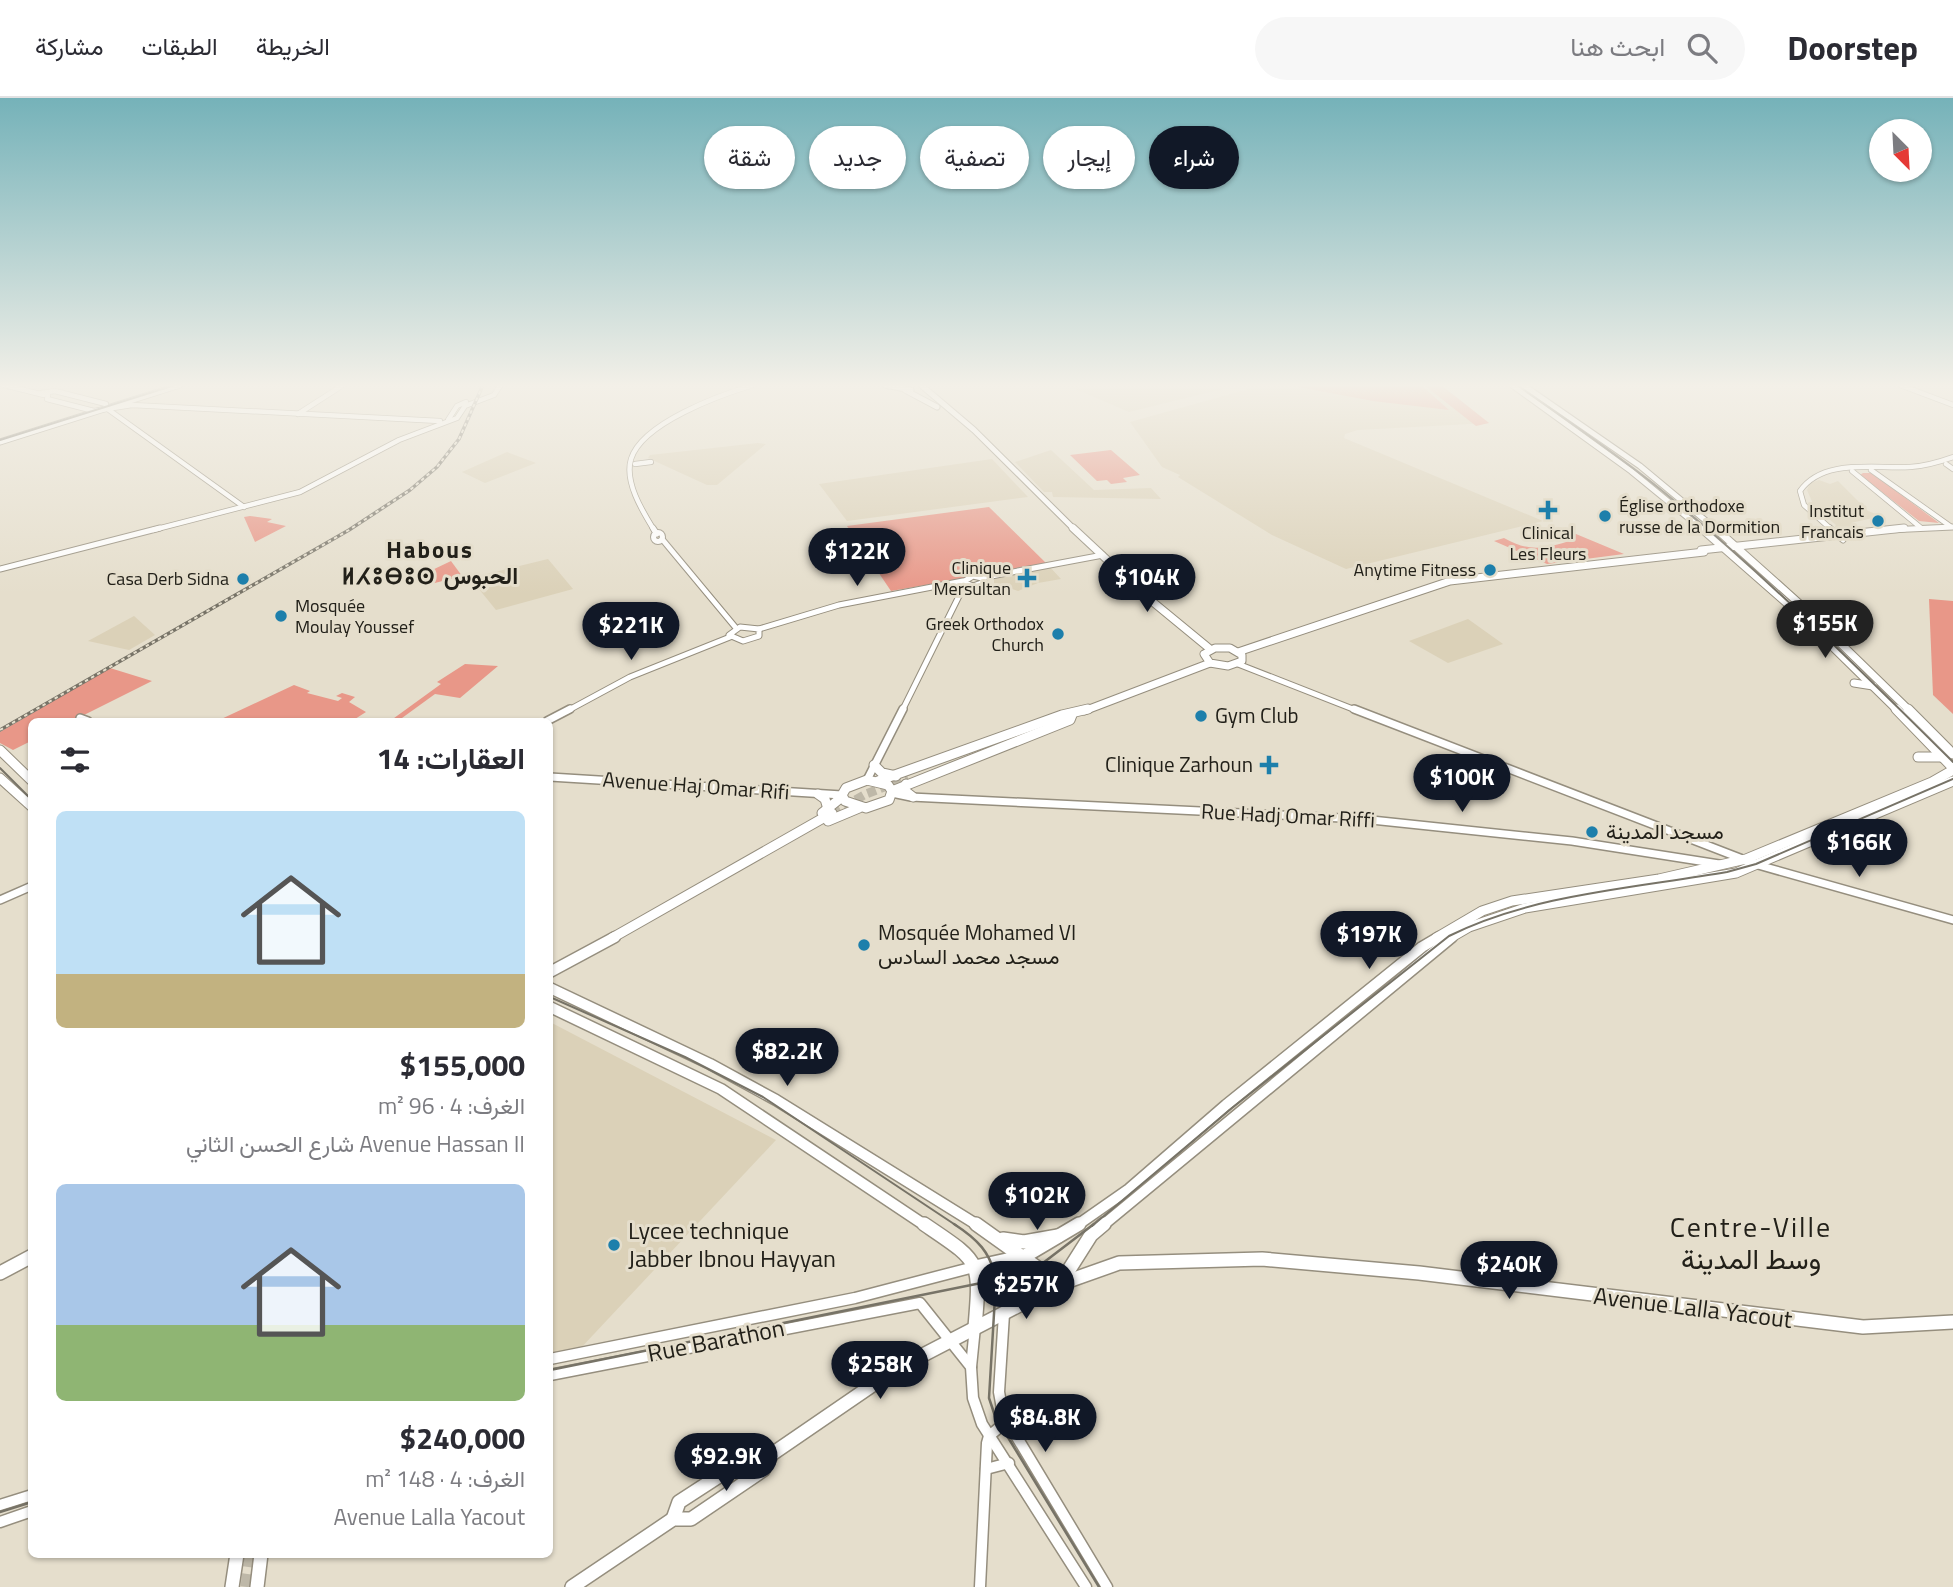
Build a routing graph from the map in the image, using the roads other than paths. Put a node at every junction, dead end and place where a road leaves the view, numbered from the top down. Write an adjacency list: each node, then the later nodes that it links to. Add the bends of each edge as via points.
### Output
1 (172, 454): 15 (street)
2 (370, 454): 15 (street, via 318,485)
3 (637, 454): 10 (street)
4 (997, 454): 23 (main road)
5 (1609, 454): 21 (main road)
6 (1622, 454): 20 (main road)
7 (1953, 459): 9 (street); 11 (street, via 1914,467)
8 (651, 462): 10 (street)
9 (1946, 464): 12 (street); 14 (street)
10 (633, 467): 27 (street, via 636,500 657,534 653,539 662,539)
11 (1867, 468): 13 (street); 14 (street)
12 (1953, 468)
13 (1853, 470): 14 (street); 16 (street); 18 (street, via 1835,469 1808,479 1800,491 1804,505)
14 (1876, 471): 17 (street)
15 (244, 507): 25 (street)
16 (1920, 527): 17 (main road); 18 (main road)
17 (1952, 528): 18 (main road)
18 (1841, 538): 19 (main road); 20 (main road)
19 (1751, 548)
20 (1737, 549): 21 (main road); 39 (main road, via 1873,672)
21 (1725, 550): 24 (main road); 35 (main road)
22 (1704, 552): 24 (main road)
23 (1103, 555): 26 (street); 30 (main road)
24 (1565, 568): 31 (main road, via 1446,582)
25 (0, 569)
26 (963, 585): 28 (street, via 945,583 839,605); 42 (street)
27 (736, 628): 28 (street); 29 (street)
28 (759, 629): 29 (street, via 760,635 751,640)
29 (730, 637): 37 (street, via 630,677)
30 (1210, 649): 31 (main road); 32 (main road, via 1203,655)
31 (1238, 652): 33 (main road, via 1243,659)
32 (1210, 663): 33 (main road); 36 (main road)
33 (1238, 664): 59 (street)
34 (1854, 683): 35 (main road)
35 (1873, 686): 41 (main road)
36 (1072, 715): 44 (main road); 50 (main road, via 1070,720)
37 (553, 718)
38 (0, 750): 45 (main road)
39 (1953, 754)
40 (1918, 757): 41 (main road)
41 (1942, 757): 43 (main road)
42 (874, 765): 44 (main road, via 882,773); 48 (street)
43 (1953, 769): 59 (main road, via 1932,782)
44 (898, 776): 49 (main road)
45 (28, 777)
46 (553, 777): 53 (street, Avenue Haj Omar Rifi)
47 (0, 778): 56 (main road)
48 (867, 780): 49 (main road); 54 (main road, via 851,784)
49 (878, 781): 52 (main road)
50 (907, 781): 52 (main road); 55 (main road, via 904,790)
51 (1953, 781): 61 (main road)
52 (892, 792): 55 (street, Rue Hadj Omar Riffi); 57 (main road, via 883,804)
53 (818, 794): 54 (street, Avenue Haj Omar Rifi); 58 (main road)
54 (842, 796): 57 (main road); 58 (main road)
55 (913, 797): 60 (street, Rue Hadj Omar Riffi, via 1362,819 1560,840)
56 (28, 803)
57 (859, 808): 64 (main road)
58 (830, 811): 64 (main road)
59 (1746, 859): 60 (main road); 61 (street)
60 (1723, 865): 69 (main road, via 1512,901 1461,922 1422,947 1129,1189)
61 (1758, 865): 65 (street); 75 (main road, via 1736,873 1513,911 1452,937 1091,1235)
62 (28, 886): 63 (street)
63 (2, 899)
64 (657, 915): 66 (main road)
65 (1953, 920)
66 (553, 974)
67 (553, 989): 70 (main road, via 776,1100)
68 (553, 1008): 73 (main road, via 721,1089 967,1253)
69 (1063, 1235): 70 (main road, via 1024,1242); 71 (main road)
70 (1000, 1239): 71 (main road)
71 (1025, 1256): 73 (main road); 75 (main road)
72 (28, 1258): 74 (main road)
73 (975, 1267): 78 (main road, via 979,1290); 80 (street, via 855,1298)
74 (0, 1273)
75 (1060, 1284): 76 (main road, Avenue Lalla Yacout); 77 (main road, Avenue Lalla Yacout, via 1119,1263 1262,1259 1419,1273 1863,1327)
76 (1004, 1314): 78 (main road, Avenue Lalla Yacout); 83 (street, via 999,1392)
77 (1953, 1322)
78 (975, 1327): 79 (main road, Avenue Lalla Yacout); 81 (street)
79 (949, 1340): 81 (street, Rue Barathon); 82 (street, Rue Barathon, via 923,1305 909,1303); 95 (main road, Avenue Lalla Yacout, via 896,1369 772,1454 763,1470 691,1519 673,1520)
80 (553, 1359)
81 (971, 1367): 84 (street, via 976,1412)
82 (553, 1374)
83 (1006, 1422): 84 (street); 98 (street)
84 (989, 1436): 85 (street); 86 (street)
85 (1009, 1464): 86 (street); 97 (street)
86 (986, 1469): 96 (street)
87 (28, 1496): 88 (street)
88 (0, 1505)
89 (28, 1512): 90 (street)
90 (0, 1522)
91 (236, 1558): 93 (main road)
92 (261, 1558): 94 (main road)
93 (232, 1587)
94 (257, 1587)
95 (572, 1587)
96 (980, 1587)
97 (1086, 1587)
98 (1107, 1587)

